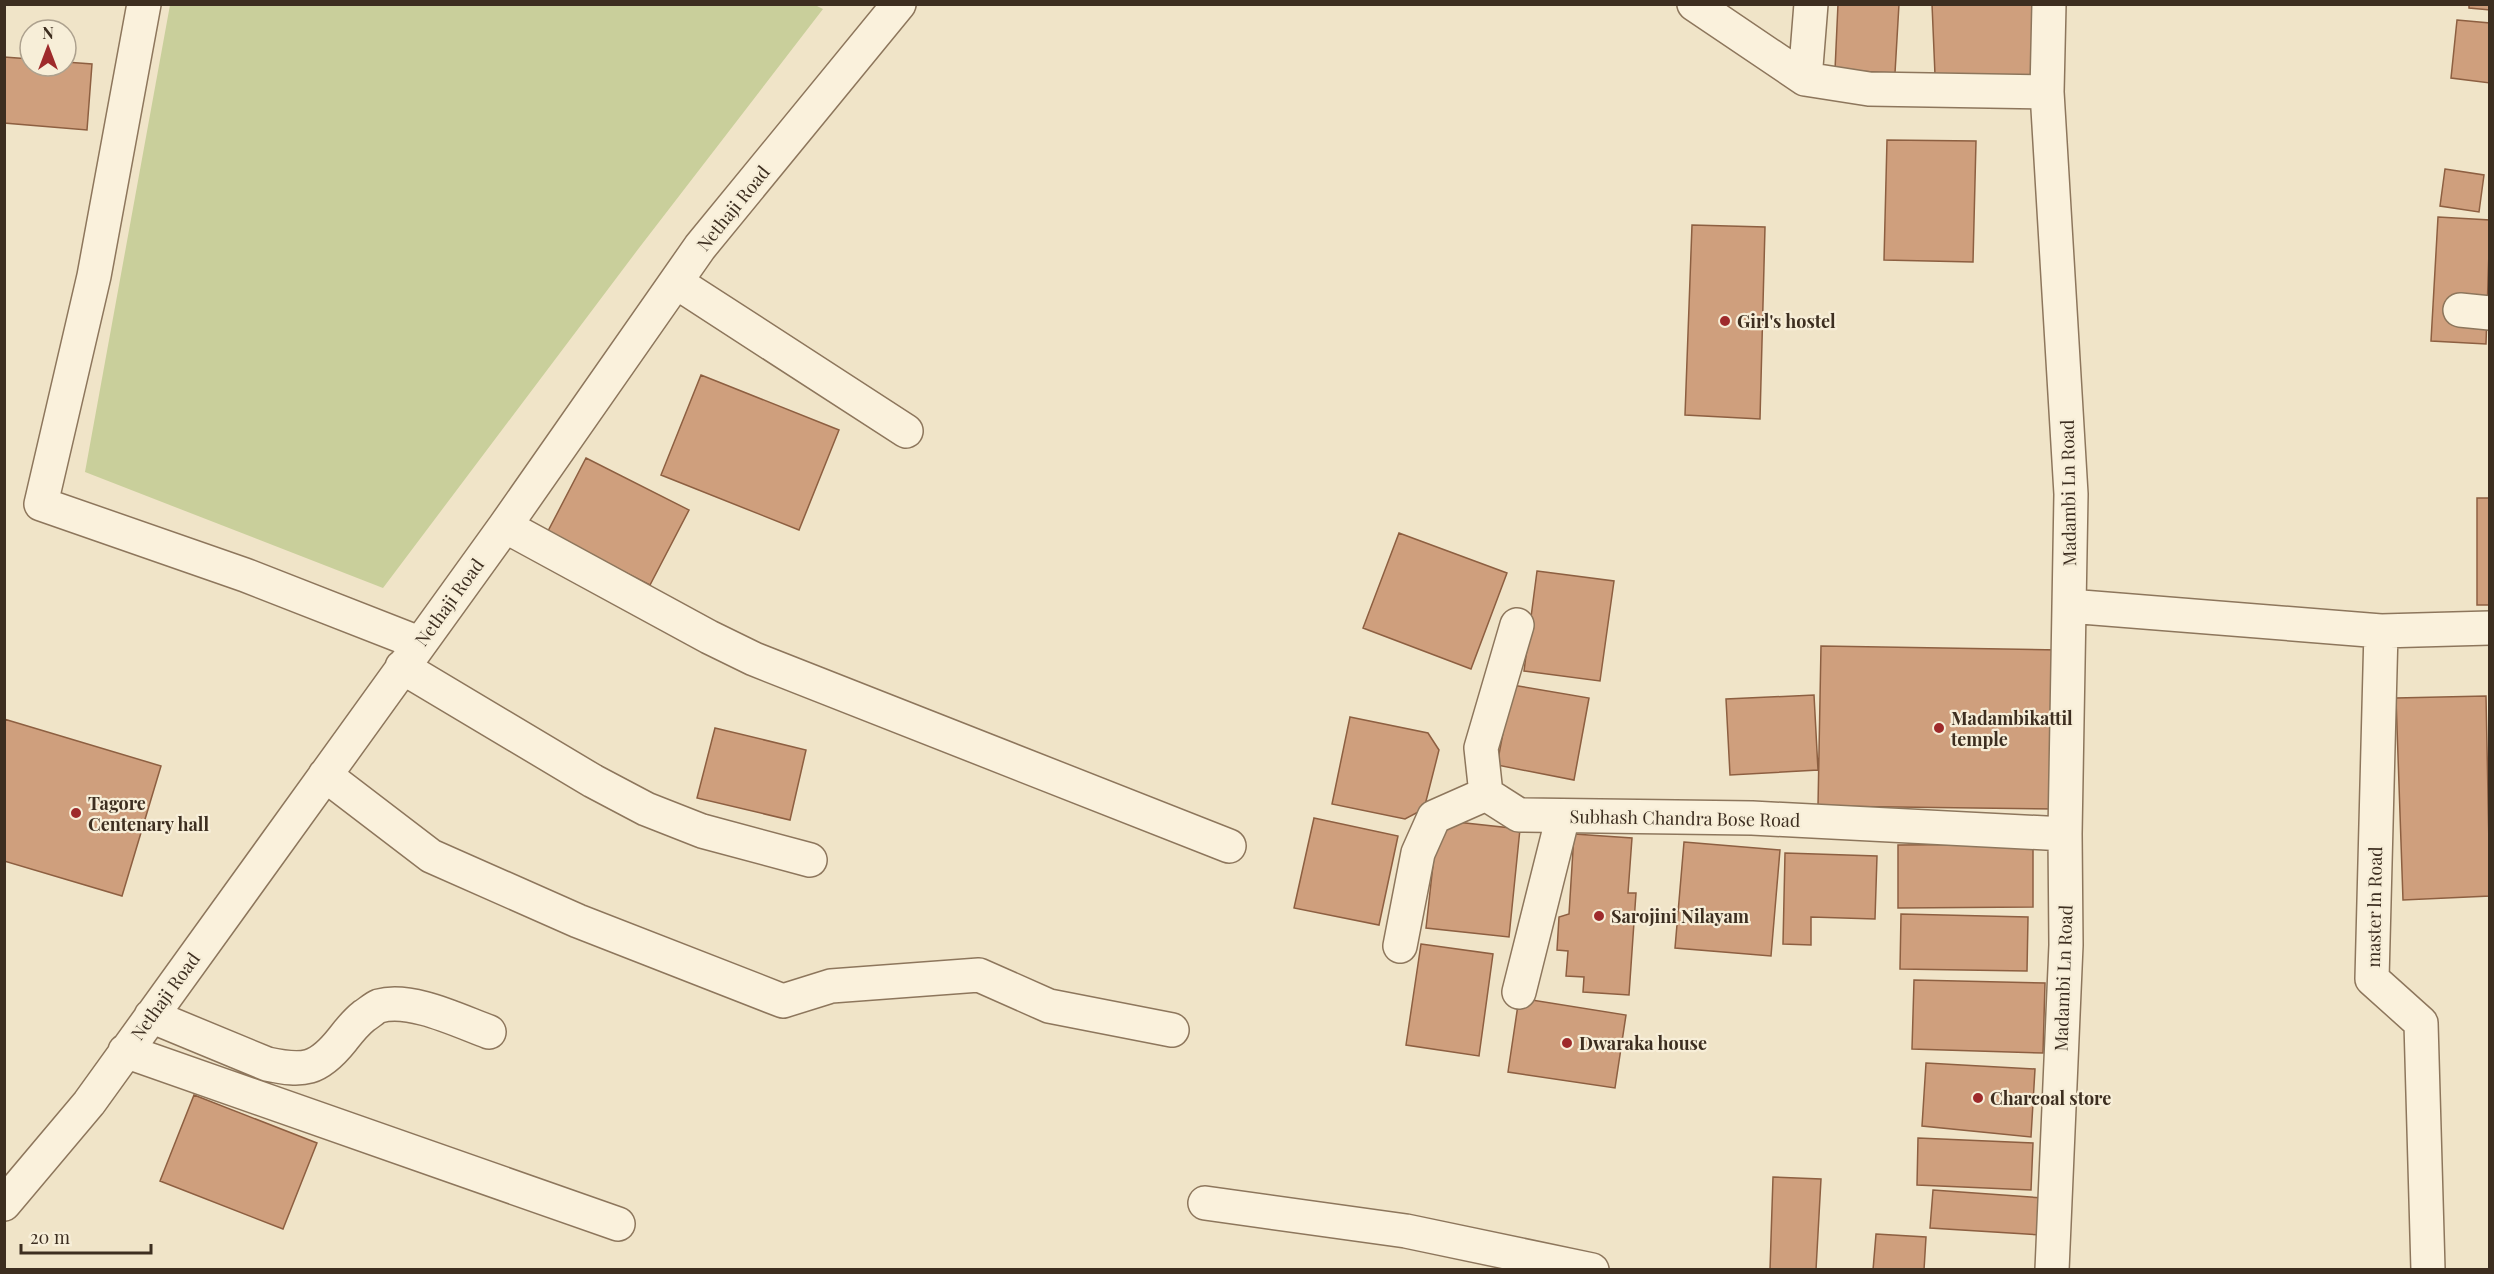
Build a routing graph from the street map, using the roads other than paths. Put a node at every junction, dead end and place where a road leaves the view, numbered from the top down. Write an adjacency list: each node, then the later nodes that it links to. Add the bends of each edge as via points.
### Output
1 (144, 4): 15 (street, via 94,276 41,504 245,575)
2 (899, 4): 8 (street, Nethaji Road, via 700,247)
3 (1694, 4): 6 (street)
4 (1812, 4): 6 (street)
5 (2049, 4): 7 (street, Madambi Ln Road)
6 (1805, 79): 7 (street, via 1869,89)
7 (2047, 92): 11 (street, Madambi Ln Road, via 2071,494)
8 (676, 282): 9 (street); 10 (street, Nethaji Road)
9 (906, 431)
10 (505, 526): 15 (street, Nethaji Road); 20 (street, via 754,659)
11 (2069, 606): 14 (street); 19 (street, Madambi Ln Road)
12 (1517, 625): 17 (street, via 1482,748)
13 (2490, 628): 14 (street)
14 (2381, 631): 33 (street, master ln Road, via 2373,979 2421,1023)
15 (411, 655): 16 (street, Nethaji Road); 21 (street, via 593,781 646,809 702,831)
16 (325, 775): 24 (street, Nethaji Road); 25 (street, via 431,856 578,921 783,1001 831,986 979,975 1049,1006)
17 (1486, 794): 18 (street, Subhash Chandra Bose Road, via 1520,815); 22 (street, via 1434,817 1418,854)
18 (1563, 816): 19 (street, Subhash Chandra Bose Road, via 1752,818); 23 (street)
19 (2065, 834): 32 (street, Madambi Ln Road, via 2066,945)
20 (1229, 846)
21 (810, 860)
22 (1401, 946)
23 (1520, 992)
24 (151, 1016): 26 (street, via 285,1068 308,1068 330,1056 357,1022 378,1006 423,1008); 27 (street, Nethaji Road)
25 (1172, 1029)
26 (489, 1032)
27 (125, 1051): 29 (street, Nethaji Road, via 89,1103); 30 (street)
28 (1205, 1203): 31 (street, via 1406,1231)
29 (4, 1204)
30 (618, 1224)
31 (1592, 1269)
32 (2052, 1269)
33 (2428, 1269)

